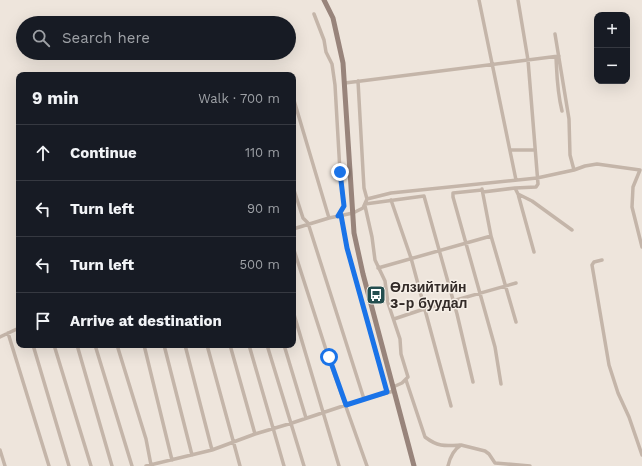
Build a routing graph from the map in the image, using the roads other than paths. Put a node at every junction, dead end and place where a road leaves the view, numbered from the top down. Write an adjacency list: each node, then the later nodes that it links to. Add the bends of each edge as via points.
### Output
1 (324, 0): 10 (main road, via 333,18)
2 (479, 0): 8 (street)
3 (518, 0): 7 (street)
4 (314, 14): 27 (street, via 332,64 335,85 344,206)
5 (555, 34): 6 (street)
6 (558, 56): 7 (street); 12 (street); 12 (street, via 556,72 561,110)
7 (528, 60): 8 (street); 14 (street)
8 (493, 64): 9 (street); 13 (street)
9 (358, 81): 10 (street); 23 (street, via 364,188)
10 (345, 83): 26 (main road)
11 (296, 107): 28 (street)
12 (568, 115): 15 (street, via 570,155)
13 (510, 150): 14 (street); 17 (street)
14 (535, 150): 16 (street)
15 (574, 170): 16 (street); 34 (street, via 597,164 640,170 633,187 632,207)
16 (537, 178): 17 (street); 19 (street, via 536,187)
17 (516, 180): 18 (street)
18 (481, 184): 20 (street); 23 (street)
19 (515, 188): 20 (street); 21 (street)
20 (482, 191): 32 (street); 33 (street, via 453,193)
21 (518, 194): 31 (street); 36 (street)
22 (296, 196): 29 (street, via 303,218)
23 (367, 199): 25 (street)
24 (391, 200): 25 (street); 35 (street, via 424,196); 38 (street)
25 (365, 205): 26 (street); 40 (street)
26 (353, 213): 27 (street); 68 (main road, via 354,233 363,274)
27 (340, 215): 28 (street); 69 (street)
28 (329, 218): 29 (street)
29 (308, 224): 30 (street); 70 (street)
30 (296, 228)
31 (572, 230)
32 (491, 236): 33 (street); 42 (street)
33 (466, 243): 35 (street); 43 (street)
34 (642, 248)
35 (439, 250): 38 (street); 44 (street)
36 (534, 252)
37 (296, 256): 71 (street)
38 (411, 258): 40 (street); 45 (street)
39 (602, 260): 83 (street, via 592,265 609,365)
40 (378, 268): 46 (street, via 385,281 388,303)
41 (516, 284): 42 (street)
42 (506, 286): 43 (street); 48 (street)
43 (480, 293): 44 (street); 67 (street, via 495,347)
44 (453, 300): 45 (street); 66 (street)
45 (424, 309): 46 (street); 72 (street)
46 (394, 319): 65 (street, via 408,376)
47 (296, 321): 73 (street)
48 (516, 322)
49 (16, 329): 50 (street)
50 (8, 333): 51 (street); 88 (street)
51 (0, 337)
52 (34, 348): 89 (street)
53 (55, 348): 90 (street)
54 (78, 348): 91 (street)
55 (96, 348): 92 (street)
56 (118, 348): 86 (street)
57 (145, 348): 84 (street)
58 (165, 348): 82 (street)
59 (185, 348): 81 (street)
60 (208, 348): 78 (street)
61 (231, 348): 77 (street)
62 (250, 348): 76 (street)
63 (268, 348): 75 (street)
64 (285, 348): 74 (street)
65 (406, 380): 68 (street); 79 (street, via 425,437 441,446)
66 (473, 382)
67 (501, 384)
68 (393, 389): 69 (street); 99 (main road)
69 (387, 392): 70 (street)
70 (364, 399): 71 (street)
71 (346, 405): 73 (street); 98 (street)
72 (451, 406)
73 (323, 412): 74 (street); 97 (street)
74 (306, 418): 75 (street)
75 (292, 423): 76 (street); 96 (street)
76 (274, 428): 77 (street); 95 (street)
77 (255, 434): 78 (street)
78 (234, 442): 81 (street); 94 (street)
79 (461, 445): 100 (street, via 452,452); 101 (street, via 485,451 495,463)
80 (0, 450): 87 (street)
81 (212, 450): 82 (street)
82 (192, 455): 84 (street)
83 (642, 456)
84 (172, 460): 85 (street)
85 (166, 464): 86 (street)
86 (152, 465): 93 (street)
87 (5, 466)
88 (49, 466)
89 (69, 466)
90 (91, 466)
91 (112, 466)
92 (132, 466)
93 (146, 466)
94 (240, 466)
95 (284, 466)
96 (304, 466)
97 (339, 466)
98 (367, 466)
99 (414, 466)
100 (448, 466)
101 (530, 466)

